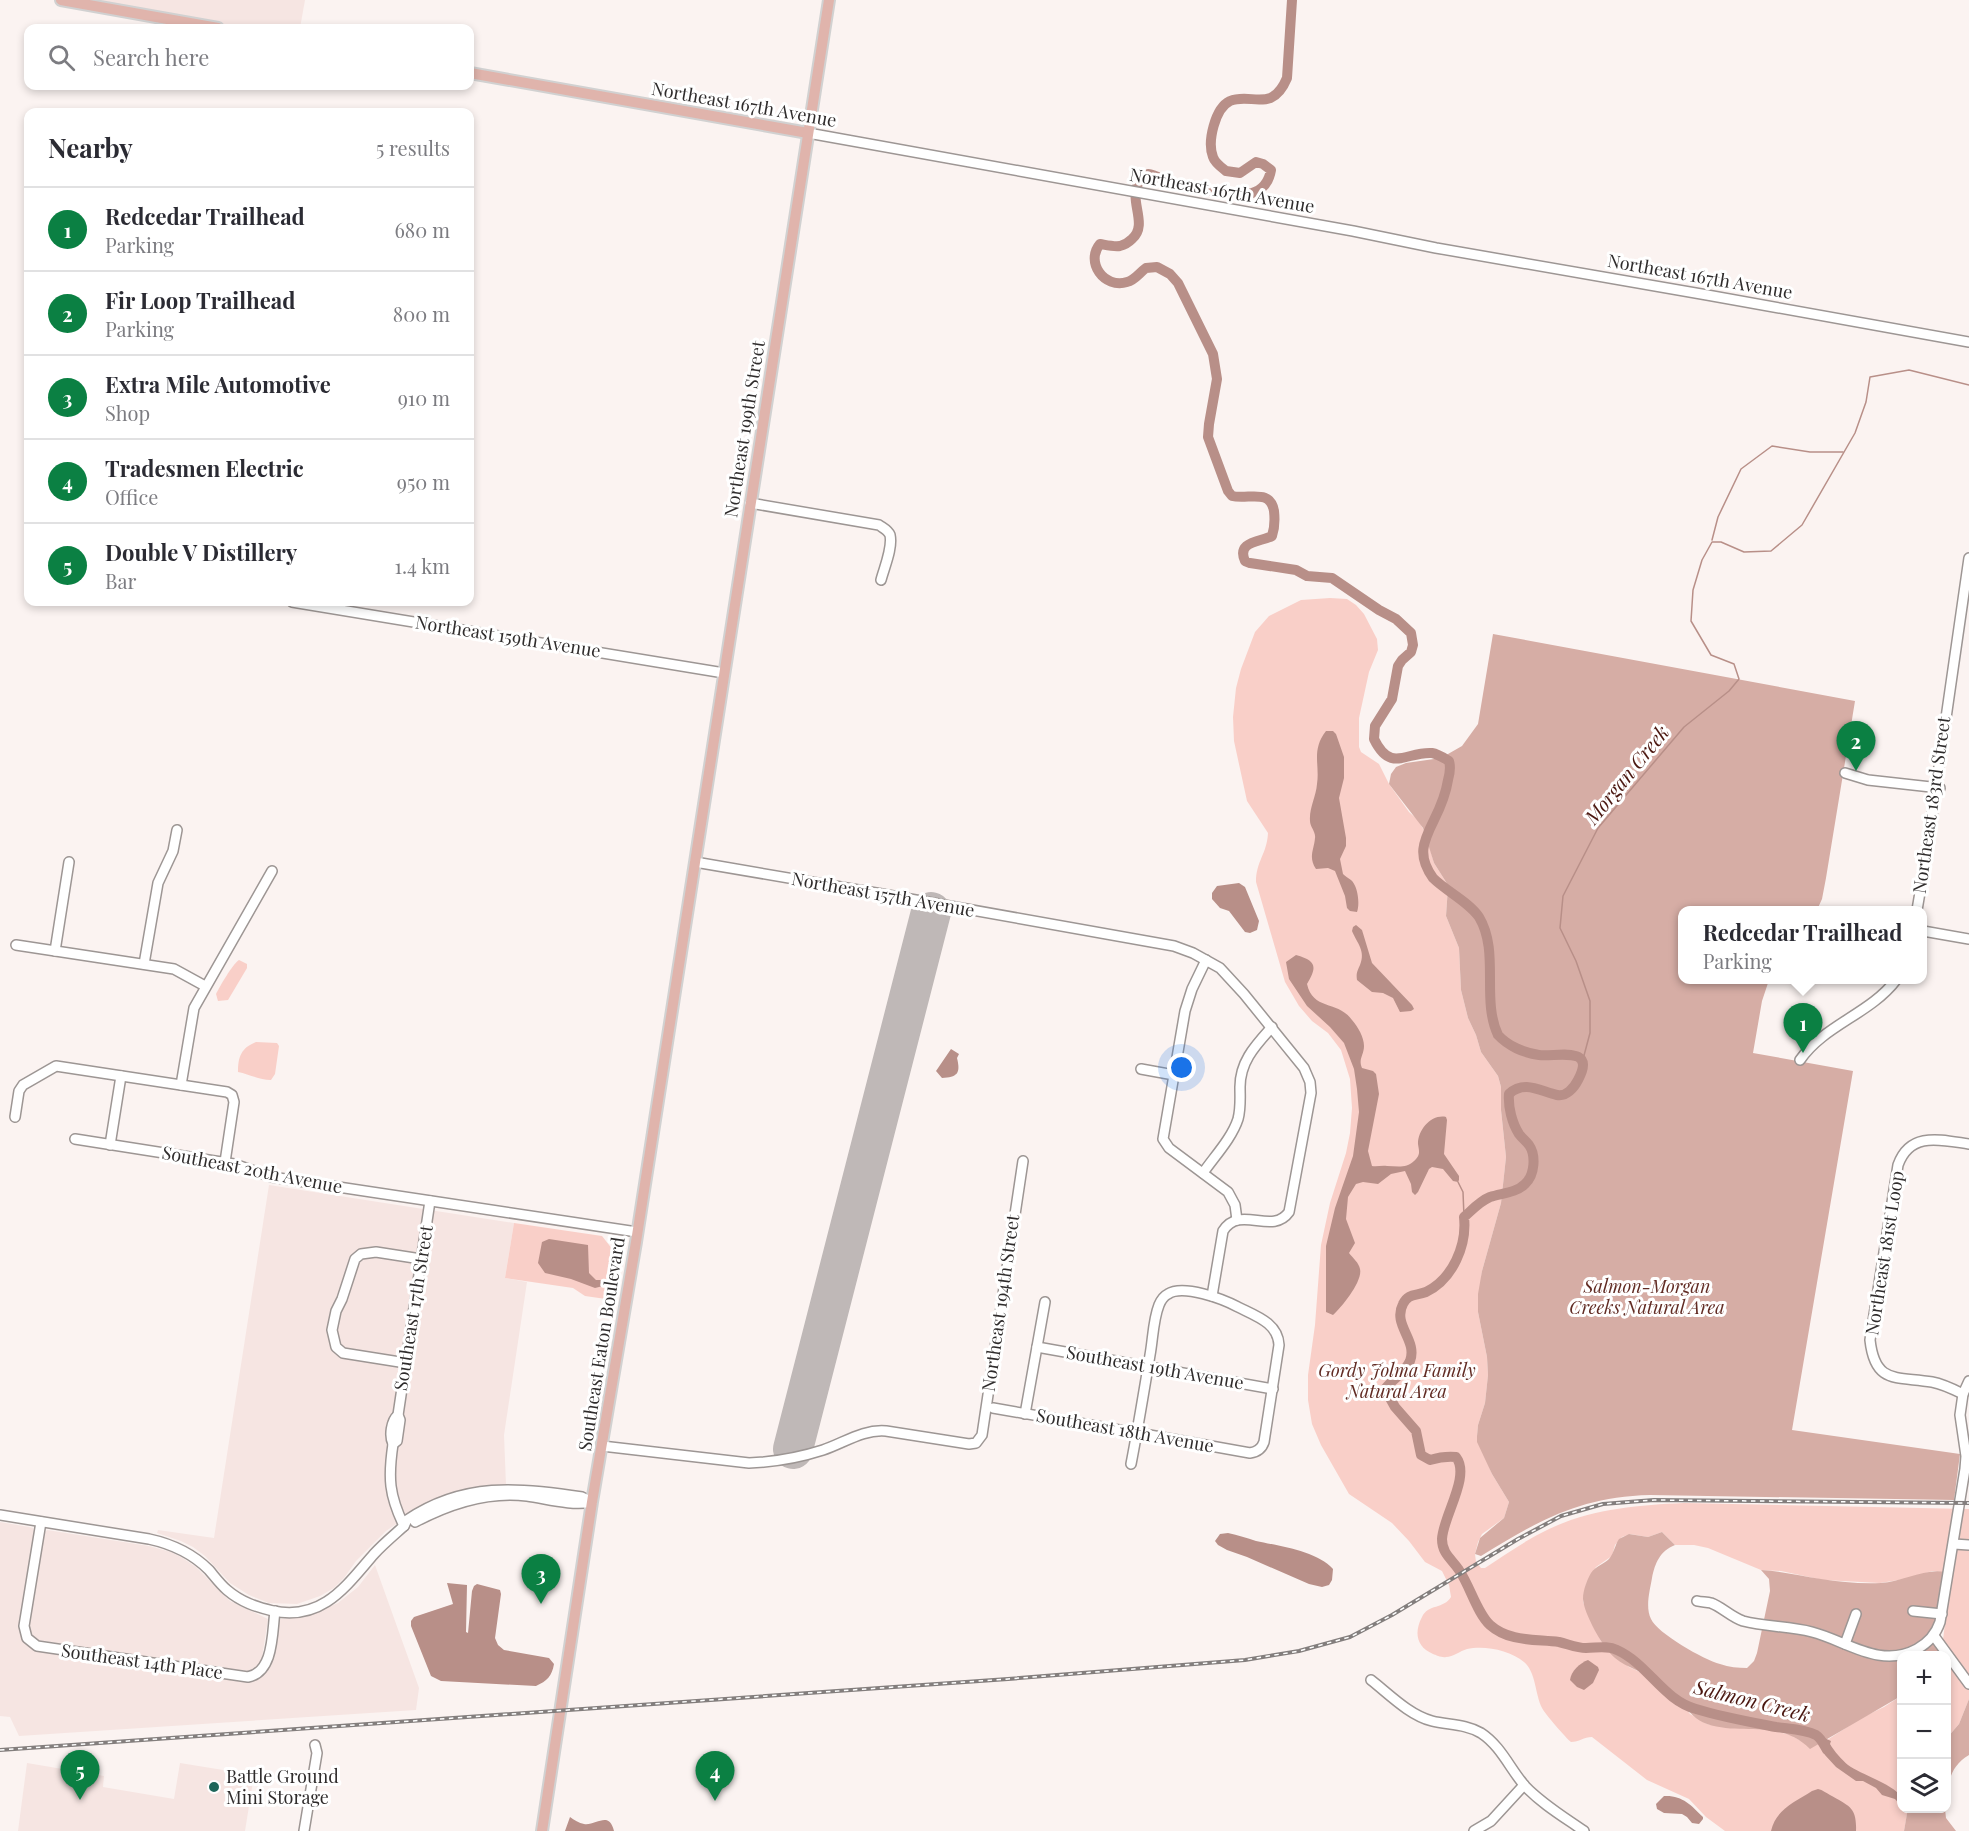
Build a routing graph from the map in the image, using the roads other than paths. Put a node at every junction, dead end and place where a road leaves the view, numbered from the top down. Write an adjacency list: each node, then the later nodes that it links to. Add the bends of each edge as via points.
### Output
1 (61, 0): 3 (main road)
2 (828, 0): 5 (main road, Northeast 199th Street)
3 (196, 24)
4 (474, 74): 5 (main road, Northeast 167th Avenue)
5 (808, 133): 6 (street, Northeast 167th Avenue); 7 (main road, Northeast 199th Street)
6 (1969, 342)
7 (750, 504): 9 (street, via 879,525 890,536); 11 (main road, Northeast 199th Street)
8 (1969, 558): 13 (street, Northeast 183rd Street)
9 (880, 580)
10 (316, 606): 11 (street, Northeast 159th Avenue)
11 (724, 673): 16 (main road, Northeast 199th Street)
12 (1845, 773): 13 (street, via 1868,780)
13 (1939, 788): 18 (street, Northeast 183rd Street)
14 (177, 830): 24 (street, via 173,851 158,883)
15 (69, 862): 22 (street)
16 (695, 862): 23 (street, Northeast 157th Avenue, via 1174,946); 42 (main road, Southeast Eaton Boulevard)
17 (272, 871): 26 (street)
18 (1918, 906)
19 (1927, 932): 20 (street)
20 (1969, 939)
21 (16, 945): 22 (street)
22 (56, 951): 24 (street)
23 (1206, 960): 27 (street, Northeast 157th Avenue, via 1220,968); 30 (street, via 1185,1011)
24 (144, 964): 26 (street, via 174,969)
25 (1892, 984): 28 (street, via 1876,1000 1820,1038)
26 (205, 986): 32 (street, via 194,1008)
27 (1272, 1027): 39 (street, via 1246,1060 1236,1123); 41 (street, Northeast 157th Avenue, via 1304,1068 1310,1082 1292,1205 1285,1218 1274,1223)
28 (1800, 1060)
29 (1141, 1070): 30 (street)
30 (1174, 1075): 39 (street, via 1165,1142)
31 (121, 1076): 32 (street); 33 (street, via 56,1066 23,1085); 36 (street)
32 (181, 1085): 38 (street, via 232,1095)
33 (15, 1117)
34 (75, 1139): 36 (street, Southeast 20th Avenue)
35 (1969, 1144): 51 (street, Northeast 181st Loop, via 1921,1141 1901,1155 1870,1340 1872,1355 1884,1373 1894,1378 1939,1383)
36 (110, 1145): 38 (street, Southeast 20th Avenue)
37 (1023, 1161): 55 (street, Northeast 194th Street, via 982,1435 976,1443 874,1431 803,1456 772,1462)
38 (225, 1162): 40 (street, Southeast 20th Avenue, via 272,1177)
39 (1203, 1173): 41 (street, via 1230,1194)
40 (430, 1201): 42 (street, Southeast 20th Avenue); 43 (street, Southeast 17th Street)
41 (1237, 1220): 44 (street, via 1223,1231)
42 (637, 1232): 55 (main road, Southeast Eaton Boulevard)
43 (421, 1259): 47 (street, Southeast 17th Street); 47 (street, via 376,1252 361,1254 354,1262 336,1311 332,1335 336,1347 348,1355)
44 (1212, 1296): 48 (street, via 1180,1291 1165,1295 1158,1306); 50 (street, via 1268,1323 1277,1333)
45 (1045, 1302): 46 (street)
46 (1037, 1347): 48 (street, Southeast 19th Avenue); 53 (street)
47 (406, 1363): 61 (street, Southeast 17th Street, via 389,1474 390,1491)
48 (1148, 1367): 50 (street, Southeast 19th Avenue); 54 (street)
49 (1969, 1381): 51 (street)
50 (1273, 1389): 54 (street, Southeast 18th Avenue, via 1264,1442 1257,1451 1250,1453)
51 (1963, 1394): 57 (street, via 1960,1415 1966,1456)
52 (993, 1408): 53 (street, Southeast 18th Avenue)
53 (1025, 1414): 54 (street, Southeast 18th Avenue)
54 (1137, 1433): 56 (street)
55 (602, 1446): 58 (main road, Southeast Eaton Boulevard)
56 (1131, 1464)
57 (1965, 1488): 62 (street)
58 (592, 1502): 61 (street, via 533,1490 490,1490 439,1503 407,1520); 76 (main road, Southeast Eaton Boulevard)
59 (0, 1515): 60 (street)
60 (41, 1522): 65 (street, via 170,1545 197,1560 234,1595 253,1606); 65 (street, Southeast 14th Place, via 24,1626 29,1640 39,1647 250,1677 258,1674 267,1661)
61 (404, 1526): 65 (street, via 333,1598 306,1609)
62 (1953, 1544): 63 (street); 68 (street)
63 (1969, 1545)
64 (1697, 1601): 70 (street, via 1712,1603 1741,1620 1811,1632)
65 (275, 1611)
66 (1913, 1611): 68 (street)
67 (1856, 1614): 70 (street)
68 (1942, 1614): 69 (street)
69 (1934, 1636): 70 (street, via 1914,1651 1891,1657 1875,1656); 72 (street)
70 (1845, 1644)
71 (1371, 1680): 74 (street, via 1420,1716 1481,1733 1502,1753)
72 (1969, 1684)
73 (315, 1745): 75 (street, via 317,1754)
74 (1524, 1785): 77 (street, via 1491,1821); 78 (street)
75 (304, 1831)
76 (542, 1831)
77 (1474, 1831)
78 (1584, 1831)

